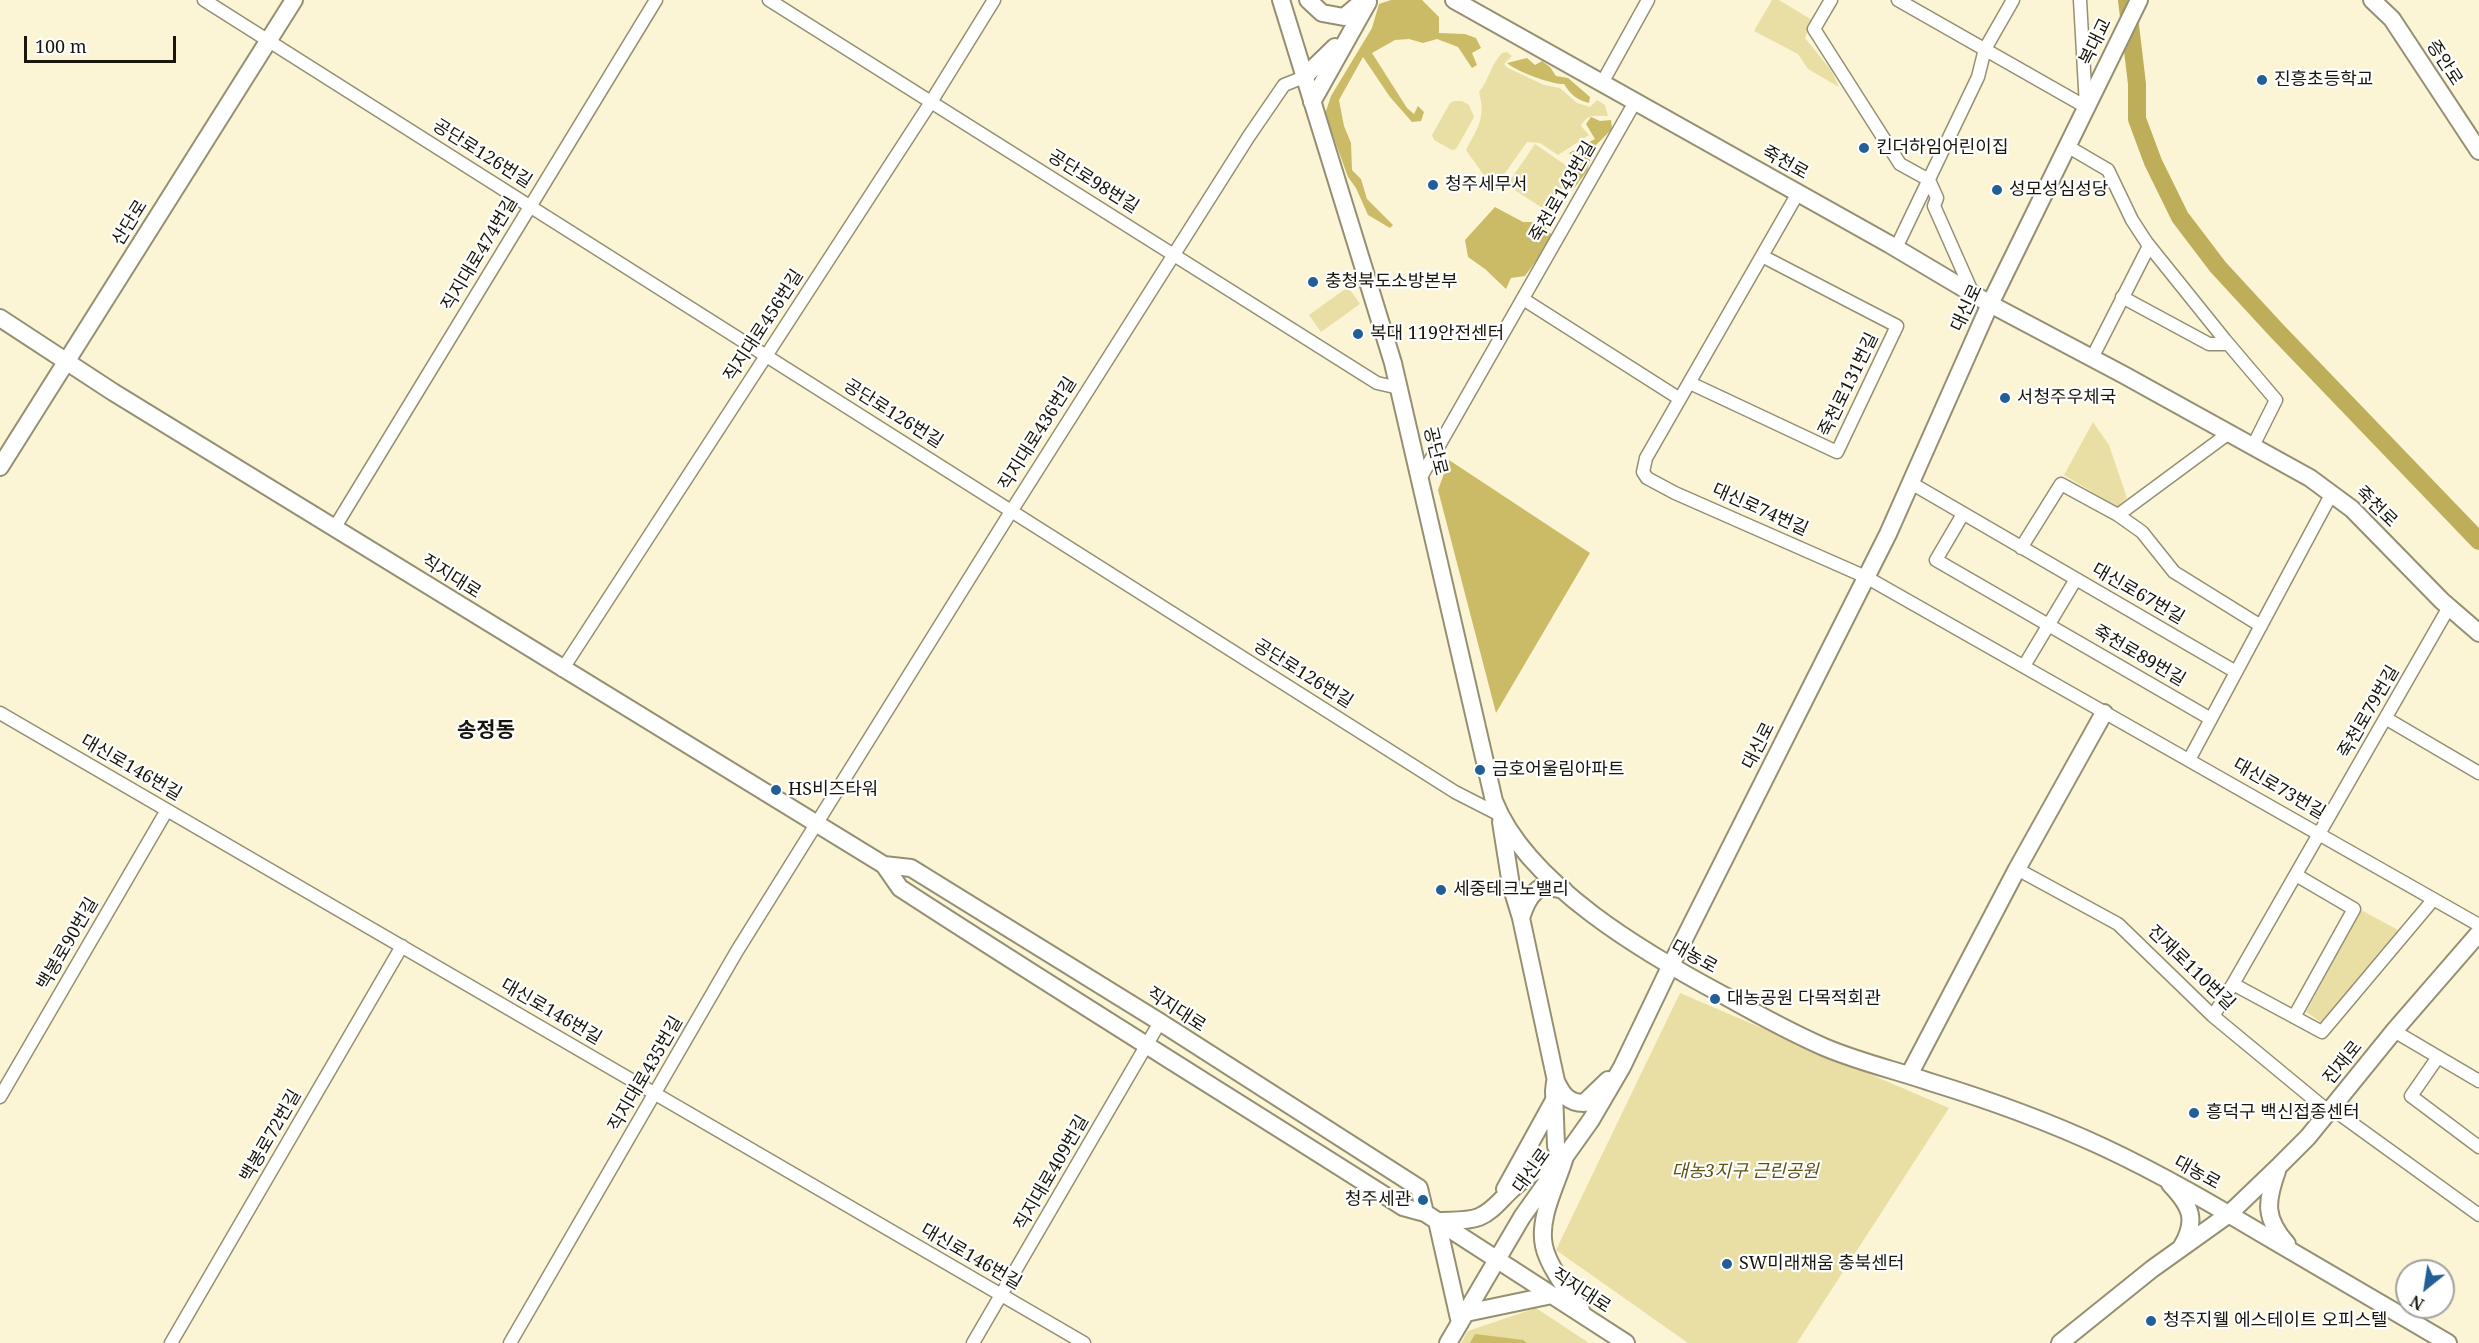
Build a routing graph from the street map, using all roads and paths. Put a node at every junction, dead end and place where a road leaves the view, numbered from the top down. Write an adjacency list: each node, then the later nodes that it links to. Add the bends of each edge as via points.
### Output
1 (204, 0): 17 (street, 공단로126번길)
2 (294, 0): 17 (street, 산단로)
3 (656, 0): 29 (street, 직지대로474번길)
4 (769, 0): 21 (street, 공단로98번길)
5 (994, 0): 21 (street, 직지대로456번길)
6 (1281, 0): 19 (street, 공단로)
7 (1308, 0): 15 (street, via 1322,13 1344,17)
8 (1648, 0): 20 (street)
9 (1831, 0): 27 (street, via 1814,30 1900,164)
10 (1898, 0): 18 (street)
11 (2013, 0): 18 (street)
12 (2080, 0): 24 (street)
13 (2139, 0): 24 (street, 복대교)
14 (2372, 0): 26 (street, 증안로, via 2392,19)
15 (1367, 1): 19 (street, via 1329,55); 22 (street)
16 (1457, 1): 20 (street, 죽천로)
17 (268, 41): 29 (street, 공단로126번길); 42 (street, 산단로)
18 (1985, 49): 24 (street); 27 (street, via 1978,77)
19 (1304, 76): 22 (street, 공단로); 32 (street, 직지대로436번길, via 1284,85)
20 (1602, 83): 23 (street, 죽천로)
21 (931, 102): 32 (street, 공단로98번길); 40 (street, 직지대로456번길)
22 (1312, 102): 44 (street, 공단로)
23 (1635, 102): 28 (street, 죽천로); 36 (street, 죽천로143번길)
24 (2087, 104): 25 (street, 대신로)
25 (2067, 146): 30 (street, via 2108,170); 37 (street, 대신로)
26 (2479, 149)
27 (1929, 180): 31 (street); 34 (street, via 1937,198 1934,206)
28 (1798, 193): 31 (street, 죽천로); 33 (street)
29 (530, 206): 40 (street, 공단로126번길); 55 (street, 직지대로474번길)
30 (2149, 246): 35 (street); 39 (street)
31 (1896, 248): 34 (street, 죽천로)
32 (1174, 253): 44 (street, 공단로98번길, via 1377,383); 52 (street, 직지대로436번길)
33 (1762, 256): 43 (street); 43 (street, 죽천로131번길, via 1897,326 1838,452)
34 (1972, 294): 37 (street, 죽천로)
35 (2122, 297): 39 (street, via 2209,344); 41 (street)
36 (1523, 299): 45 (street); 49 (street, 죽천로143번길)
37 (1990, 304): 41 (street, 죽천로); 50 (street, 대신로)
38 (0, 318): 42 (street, 직지대로)
39 (2228, 344): 47 (street, via 2276,400)
40 (766, 354): 52 (street, 공단로126번길); 64 (street, 직지대로456번길)
41 (2092, 358): 46 (street, 죽천로)
42 (67, 360): 48 (street, 산단로); 55 (street, 직지대로, via 112,392)
43 (1690, 383): 45 (street)
44 (1400, 388): 49 (street, 공단로)
45 (1680, 399): 57 (street, 대신로74번길, via 1646,458 1643,472 1647,478)
46 (2229, 433): 47 (street, 죽천로); 54 (street)
47 (2253, 446): 51 (street, 죽천로)
48 (0, 467)
49 (1421, 477): 73 (street, 공단로)
50 (1911, 483): 53 (street, 대신로67번길); 57 (street, 대신로)
51 (2332, 493): 59 (street, 죽천로); 61 (street)
52 (1012, 510): 73 (street, 공단로126번길, via 1455,792); 74 (street, 직지대로436번길)
53 (1962, 514): 56 (street, 대신로67번길); 60 (street, via 1936,560)
54 (2118, 515): 56 (street, via 2061,484); 61 (street, via 2142,532 2174,572)
55 (334, 527): 64 (street, 직지대로)
56 (2021, 548): 58 (street, 대신로67번길)
57 (1866, 577): 63 (street, 대신로73번길); 85 (street, 대신로)
58 (2076, 579): 60 (street); 65 (street, 대신로67번길)
59 (2449, 607): 62 (street, 죽천로); 69 (street, 죽천로79번길)
60 (2049, 625): 63 (street); 68 (street, 죽천로89번길)
61 (2261, 626): 65 (street)
62 (2479, 633)
63 (2024, 666): 67 (street, 대신로73번길)
64 (562, 670): 74 (street, 직지대로)
65 (2236, 672): 68 (street)
66 (0, 712): 72 (street, 대신로146번길)
67 (2104, 713): 70 (street, 대신로73번길); 77 (street)
68 (2211, 719): 70 (street)
69 (2387, 719): 71 (street); 75 (street, 죽천로79번길)
70 (2189, 760): 75 (street, 대신로73번길)
71 (2479, 773)
72 (167, 810): 84 (street, 대신로146번길); 98 (street, 백봉로90번길)
73 (1500, 815): 79 (street, 대농로, via 1526,852); 81 (street, via 1511,885)
74 (818, 825): 76 (street, 직지대로); 97 (street, 직지대로435번길, via 737,951)
75 (2320, 835): 78 (street, 진재로110번길); 80 (street, 대신로73번길)
76 (884, 865): 89 (street, 직지대로, via 911,868); 91 (street, 직지대로, via 900,888)
77 (2017, 869): 87 (street, 진재로110번길, via 2118,924); 94 (street)
78 (2296, 875): 86 (street, 진재로110번길); 88 (street, via 2354,909)
79 (1566, 891): 81 (street, via 1543,886 1533,892); 85 (street, 대농로, via 1593,915)
80 (2433, 900): 82 (street, 대신로73번길); 88 (street, 진재로110번길, via 2322,1032)
81 (1521, 918): 95 (street)
82 (2479, 925)
83 (2479, 933): 90 (street, 진재로)
84 (402, 946): 97 (street, 대신로146번길); 116 (street, 백봉로72번길)
85 (1670, 967): 93 (street, 대신로); 94 (street, 대농로, via 1824,1047)
86 (2233, 984): 87 (street); 88 (street, 진재로110번길)
87 (2212, 1016): 100 (street, 진재로110번길)
88 (2294, 1017)
89 (1160, 1022): 91 (street, 직지대로409번길); 108 (street, 직지대로, via 1419,1188)
90 (2394, 1031): 92 (street); 100 (street, 진재로)
91 (1148, 1044): 108 (street, 직지대로, via 1402,1207); 112 (street, 직지대로409번길)
92 (2438, 1057): 96 (street); 101 (street, via 2411,1096)
93 (1622, 1067): 95 (street, via 1584,1103 1575,1103 1563,1095); 102 (street, 대신로)
94 (1909, 1075): 104 (street, 대농로, via 2044,1122)
95 (1556, 1081): 99 (street)
96 (2479, 1081)
97 (656, 1094): 112 (street, 대신로146번길); 117 (street, 직지대로435번길)
98 (0, 1097)
99 (1554, 1101): 102 (street, via 1556,1146); 105 (street)
100 (2330, 1109): 103 (street, 진재로); 107 (street, 진재로110번길)
101 (2479, 1147)
102 (1564, 1160): 105 (street, via 1524,1178); 111 (street, 대신로, via 1522,1217); 115 (street, via 1545,1219 1544,1245)
103 (2278, 1167): 106 (street, 진재로); 110 (street, via 2268,1210 2274,1227)
104 (2164, 1176): 106 (street, 대농로); 109 (street, via 2183,1198 2191,1217)
105 (1495, 1207): 108 (street, via 1474,1219)
106 (2229, 1214): 109 (street, 진재로); 110 (street, 대농로)
107 (2479, 1215)
108 (1431, 1217): 111 (street, 직지대로); 114 (street)
109 (2181, 1249): 122 (street, 진재로)
110 (2295, 1253): 123 (street, 대농로)
111 (1497, 1260): 113 (street, 직지대로); 114 (street, 대신로)
112 (1001, 1295): 118 (street, 직지대로409번길); 119 (street, 대신로146번길)
113 (1552, 1295): 114 (street); 115 (street, 직지대로)
114 (1463, 1318): 120 (street, 대신로)
115 (1588, 1319): 121 (street, 직지대로)
116 (171, 1343)
117 (510, 1343)
118 (973, 1343)
119 (1084, 1343)
120 (1448, 1343)
121 (1626, 1343)
122 (2060, 1343)
123 (2448, 1343)

